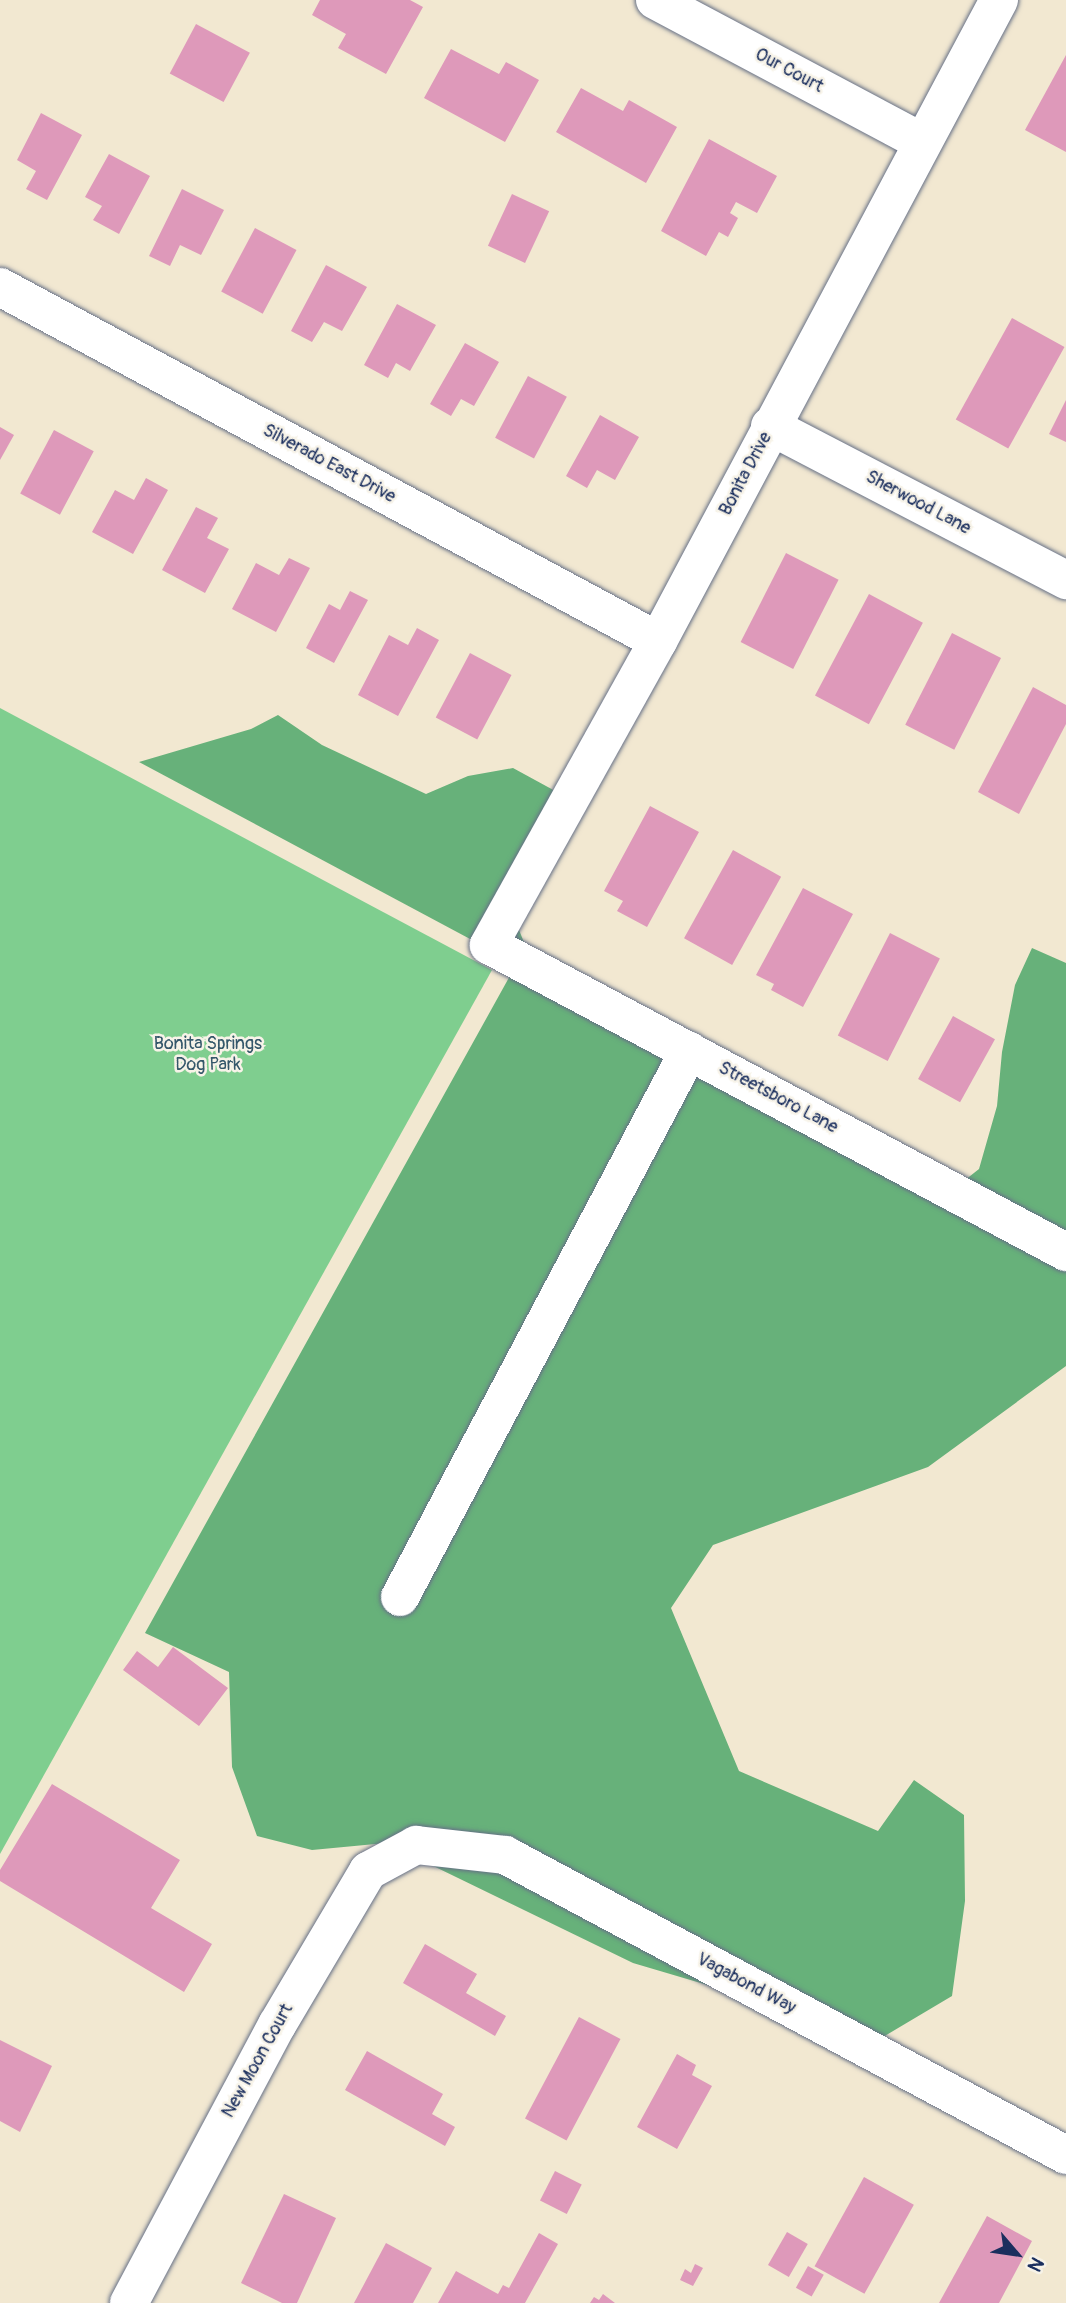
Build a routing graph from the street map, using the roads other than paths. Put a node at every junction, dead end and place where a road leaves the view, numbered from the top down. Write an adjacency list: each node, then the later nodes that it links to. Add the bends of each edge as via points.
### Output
1 (656, 0): 3 (street, Our Court)
2 (999, 0): 3 (street, Bonita Drive)
3 (922, 142): 5 (street, Bonita Drive)
4 (0, 287): 7 (street, Silverado East Drive)
5 (771, 426): 6 (street, Sherwood Lane); 7 (street, Bonita Drive)
6 (1066, 580)
7 (657, 641): 8 (street, Bonita Drive)
8 (489, 946): 9 (street, Streetsboro Lane)
9 (689, 1051): 10 (street, Streetsboro Lane); 11 (street)
10 (1066, 1252)
11 (400, 1597)
12 (416, 1844): 13 (street, Vagabond Way, via 505,1855); 14 (street, New Moon Court, via 368,1871 277,2025)
13 (1066, 2155)
14 (129, 2303)

